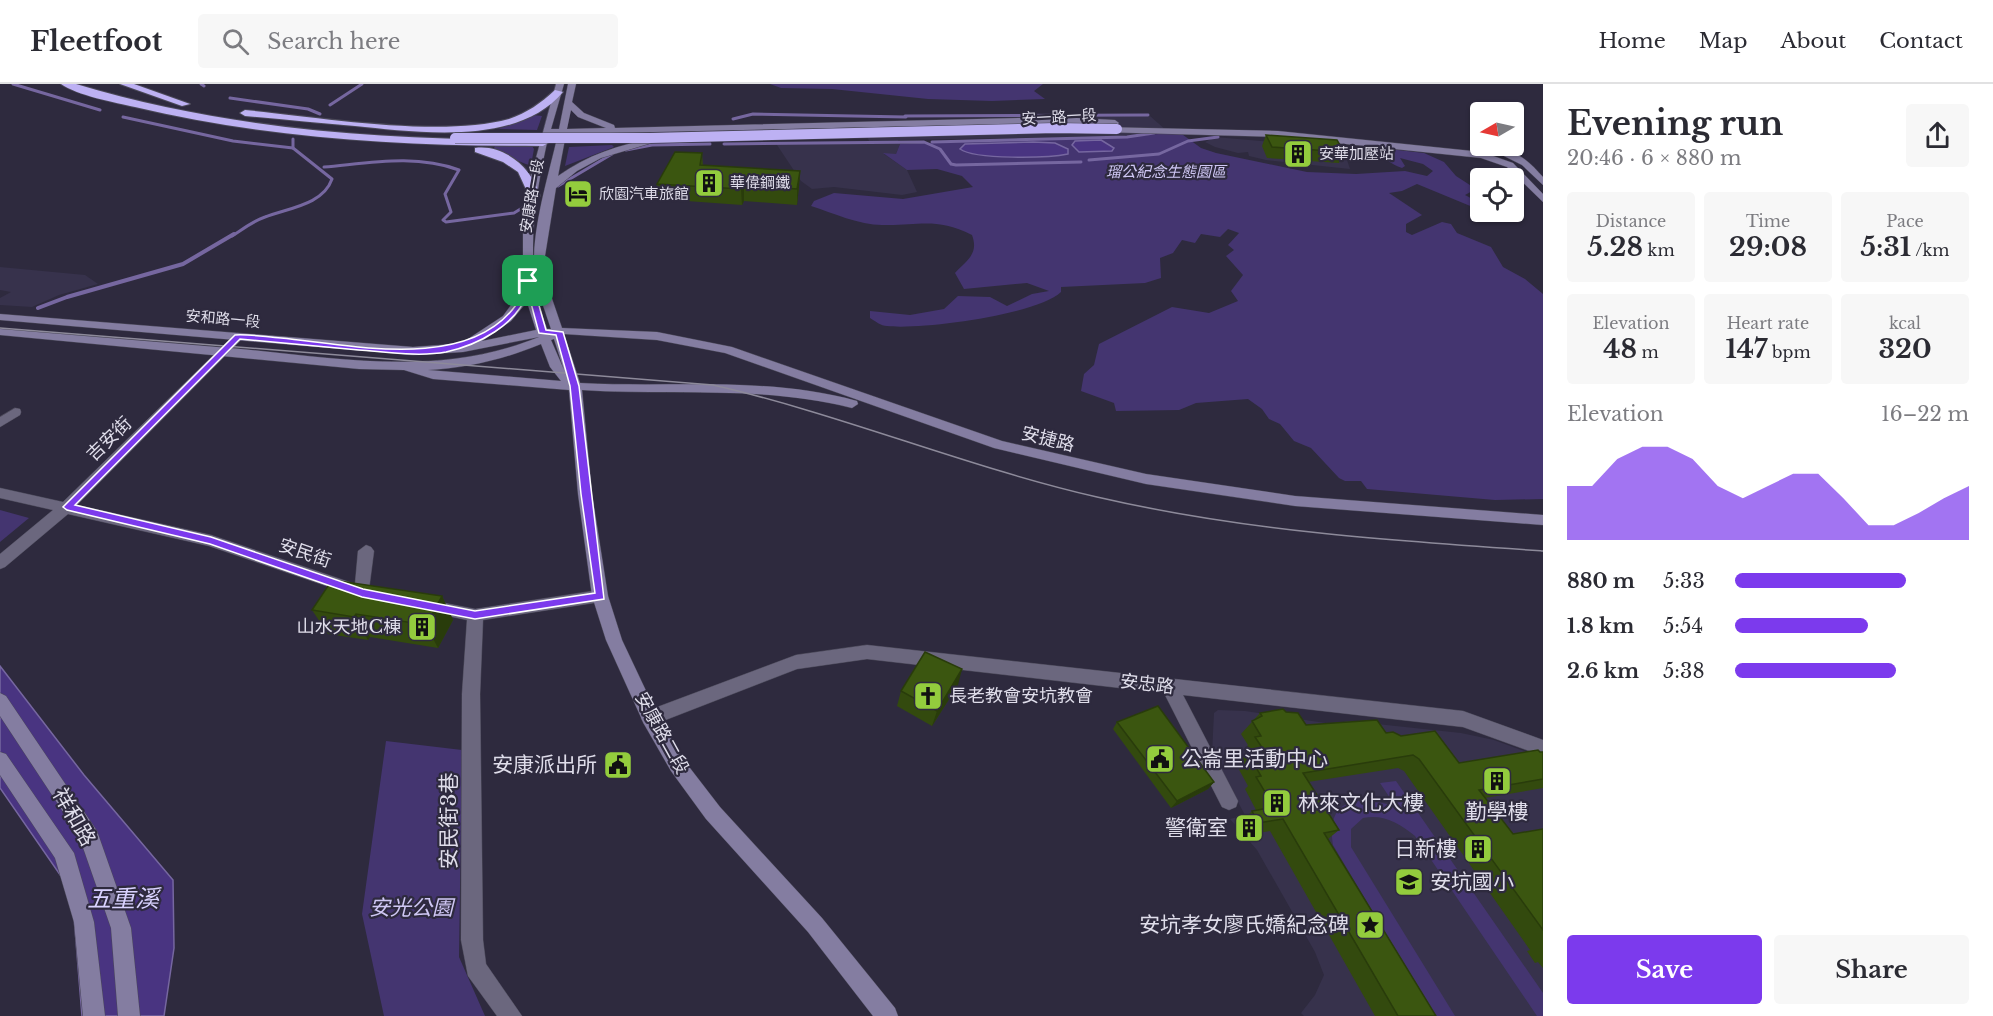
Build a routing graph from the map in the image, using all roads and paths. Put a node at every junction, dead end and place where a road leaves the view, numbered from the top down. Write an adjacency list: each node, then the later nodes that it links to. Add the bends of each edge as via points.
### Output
1 (66, 84): 7 (highway)
2 (125, 84): 12 (highway, via 210,112)
3 (572, 84): 5 (street, 安康路一段)
4 (559, 88): 9 (highway, via 540,108 504,122 477,127); 13 (street, 安康路一段)
5 (568, 102): 11 (street, via 573,110 591,120); 14 (street, 安康路一段)
6 (231, 111): 9 (highway)
7 (177, 114): 12 (highway, via 358,134); 17 (highway, via 322,135)
8 (1114, 126): 10 (street, 安一路一段, via 1058,120); 12 (highway, bridge, via 639,138); 15 (street, 安一路一段, bridge); 18 (street, 安一路一段, via 1278,134)
9 (396, 128): 13 (highway)
10 (717, 129): 11 (street, 安一路一段); 15 (street)
11 (642, 131): 14 (street, 安一路一段)
12 (456, 137)
13 (544, 138): 14 (street); 17 (highway); 23 (street, 安康路一段)
14 (560, 138): 16 (street, 安一路一段); 22 (street, 安康路一段)
15 (717, 140): 16 (street, 安一路一段)
16 (654, 141): 22 (street, via 595,156 574,167)
17 (424, 142): 23 (highway, via 480,150 510,160 529,177)
18 (1470, 150)
19 (1490, 156): 24 (street, 安一路一段, via 1510,165)
20 (1511, 156): 21 (street, 安一路一段, via 1531,168)
21 (1543, 182)
22 (550, 188): 28 (street, 安康路一段, via 539,262)
23 (534, 196): 25 (street, 安康路一段)
24 (1543, 199)
25 (528, 281): 29 (street, 安康路一段); 31 (street, 安和路一段, via 521,304 505,322 470,342)
26 (0, 317): 30 (street, 安和路一段)
27 (0, 332): 32 (street, 安和路一段)
28 (559, 332): 29 (street, 安和路一段); 34 (street, 安康路一段); 35 (street, 安捷路, via 621,332 694,342 762,361)
29 (544, 336): 31 (street, 安和路一段); 33 (street, 安和路一段, via 514,352 478,361); 34 (street, 安康路一段, via 559,375)
30 (238, 337): 31 (street, 安和路一段, via 395,351); 32 (street, 吉安街)
31 (444, 350)
32 (224, 352): 33 (street, 安和路一段); 39 (street, 吉安街)
33 (409, 368): 34 (street, 安和路一段, via 433,375)
34 (574, 386): 35 (street, 安捷路, via 646,390 763,388); 44 (street, 安康路二段)
35 (877, 408): 40 (street, 安捷路, via 999,445 1146,479 1295,501); 41 (street, 安捷路, via 991,451 1147,488 1277,509)
36 (15, 412): 37 (street)
37 (0, 423)
38 (0, 493): 39 (street, 安民街)
39 (67, 507): 42 (street, 安民街, via 211,541 368,594); 43 (street, 吉安街)
40 (1543, 520)
41 (1543, 531)
42 (366, 551)
43 (0, 562)
44 (600, 596): 46 (street); 49 (street, 安康路二段, via 614,640)
45 (418, 604): 46 (street)
46 (475, 615): 55 (street, 安民街3巷, via 471,694 472,940 476,968)
47 (1170, 687): 49 (street, 安忠路, via 867,652 796,662); 50 (street, 安忠路, via 1463,719); 52 (street)
48 (0, 701): 54 (street, 祥和路, via 87,831 121,928)
49 (650, 718): 56 (street, 安康路二段, via 677,765 713,813 815,924)
50 (1543, 748)
51 (0, 760): 53 (street, 祥和路, via 64,853 84,922)
52 (1229, 801)
53 (94, 1016)
54 (129, 1016)
55 (511, 1016)
56 (887, 1016)

